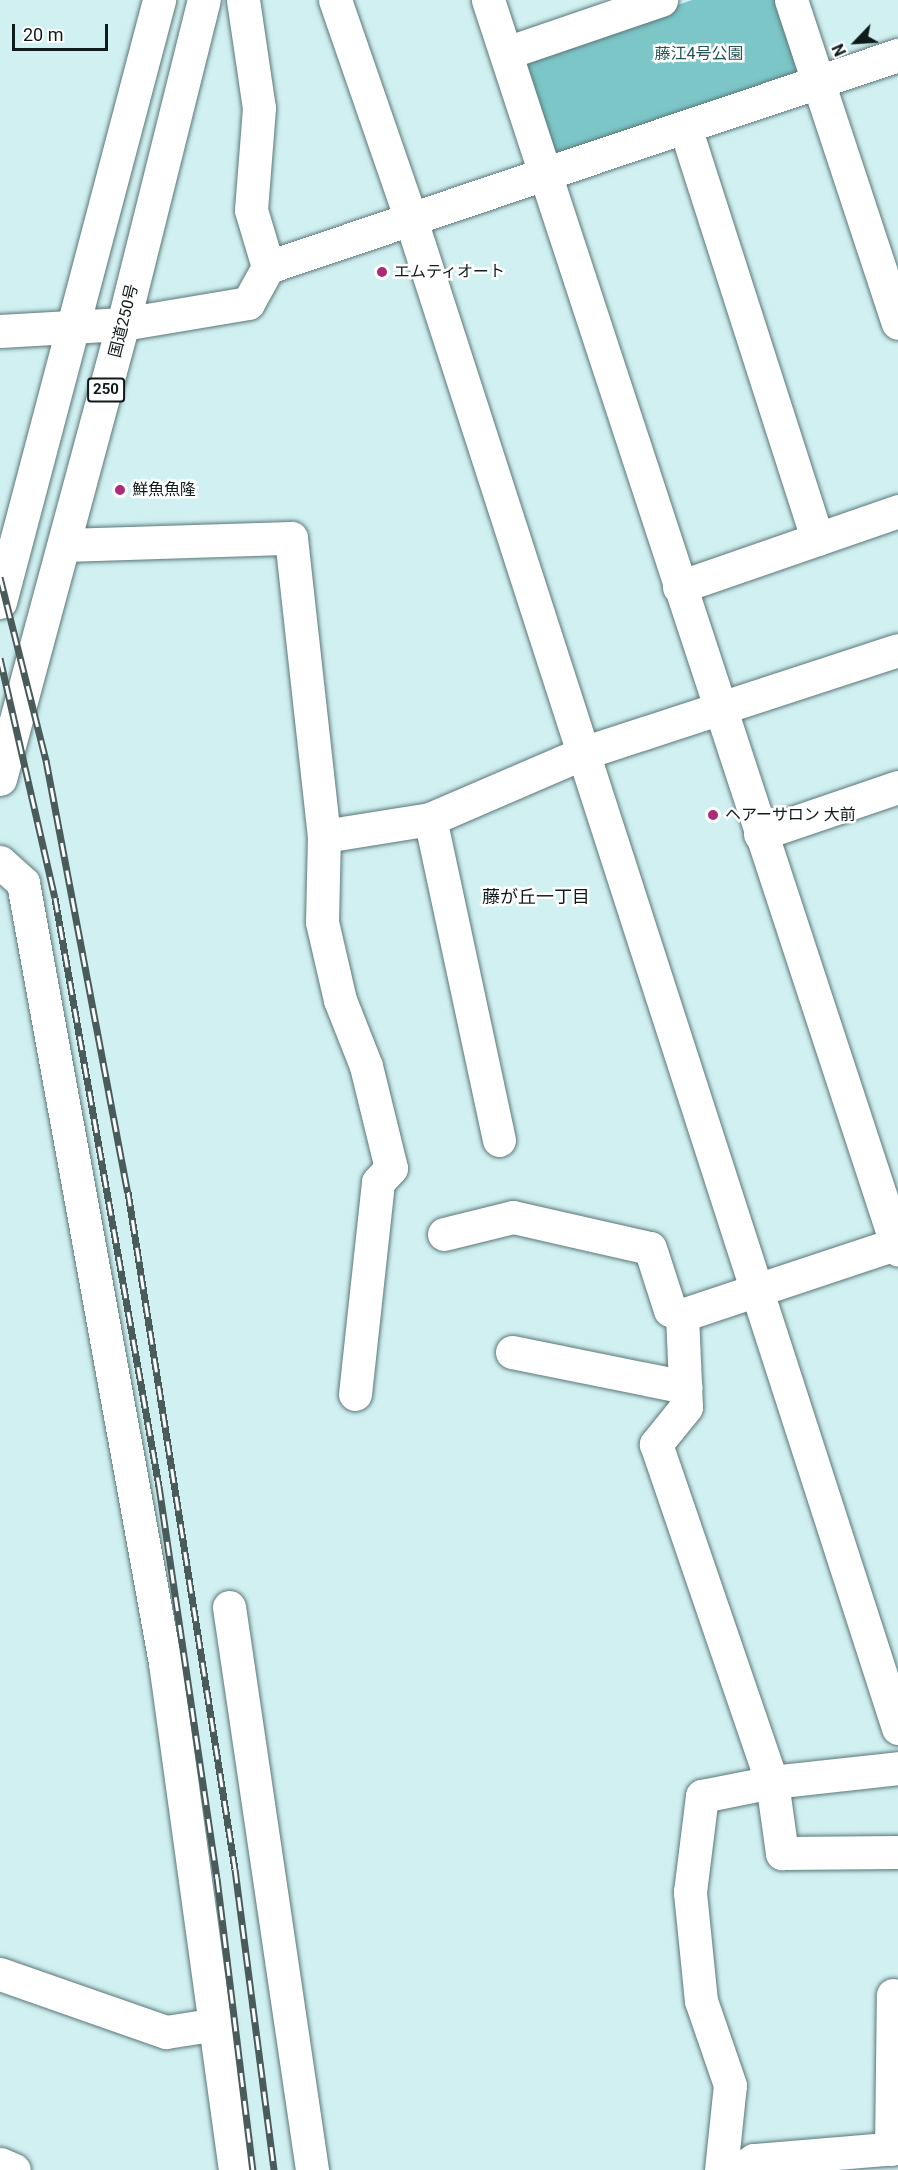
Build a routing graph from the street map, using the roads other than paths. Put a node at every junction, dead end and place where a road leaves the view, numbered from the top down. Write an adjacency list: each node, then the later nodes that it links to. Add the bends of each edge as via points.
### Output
1 (159, 0): 17 (main road)
2 (204, 0): 16 (main road, 国道250号 / 250)
3 (243, 0): 14 (main road, via 259,108 251,210)
4 (335, 0): 13 (main road)
5 (488, 0): 8 (main road)
6 (791, 0): 10 (main road)
7 (651, 2): 8 (main road)
8 (506, 53): 12 (main road)
9 (898, 55): 10 (main road)
10 (819, 82): 11 (main road); 15 (main road)
11 (685, 127): 12 (main road); 20 (main road)
12 (546, 174): 13 (main road); 23 (main road)
13 (410, 217): 14 (main road); 26 (main road)
14 (268, 267): 16 (main road, via 248,303)
15 (898, 323)
16 (123, 324): 17 (main road); 21 (main road, 国道250号 / 250)
17 (74, 326): 18 (main road); 22 (main road)
18 (0, 331)
19 (898, 511): 20 (main road)
20 (817, 539): 23 (main road)
21 (65, 545): 27 (main road, 国道250号 / 250); 31 (main road, via 291,538)
22 (2, 581)
23 (679, 587): 25 (main road)
24 (898, 650): 25 (main road)
25 (718, 710): 26 (main road); 30 (main road)
26 (583, 753): 29 (main road); 36 (main road)
27 (0, 779)
28 (898, 787): 30 (main road)
29 (430, 819): 31 (main road); 33 (main road)
30 (760, 834): 35 (main road)
31 (324, 836): 40 (main road, via 322,922 340,1000 366,1066 391,1168 378,1182)
32 (0, 862): 48 (main road, via 24,883 165,1663)
33 (499, 1140)
34 (444, 1234): 37 (main road, via 513,1217 650,1248 670,1310)
35 (897, 1246): 36 (main road)
36 (756, 1291): 37 (main road); 42 (main road)
37 (682, 1315): 39 (main road)
38 (512, 1352): 39 (main road)
39 (686, 1387): 44 (main road, via 687,1407 656,1444)
40 (355, 1394)
41 (229, 1607): 53 (main road)
42 (898, 1728)
43 (898, 1768): 44 (main road)
44 (772, 1782): 45 (main road, via 782,1853); 54 (main road, via 702,1797 690,1892 701,2001 730,2085)
45 (898, 1852)
46 (0, 1974): 48 (main road, via 166,2032)
47 (893, 1995): 49 (main road)
48 (217, 2024): 52 (main road)
49 (895, 2148): 55 (main road, via 754,2160)
50 (0, 2164): 51 (main road)
51 (14, 2170)
52 (235, 2170)
53 (312, 2170)
54 (721, 2170)
55 (739, 2170)

